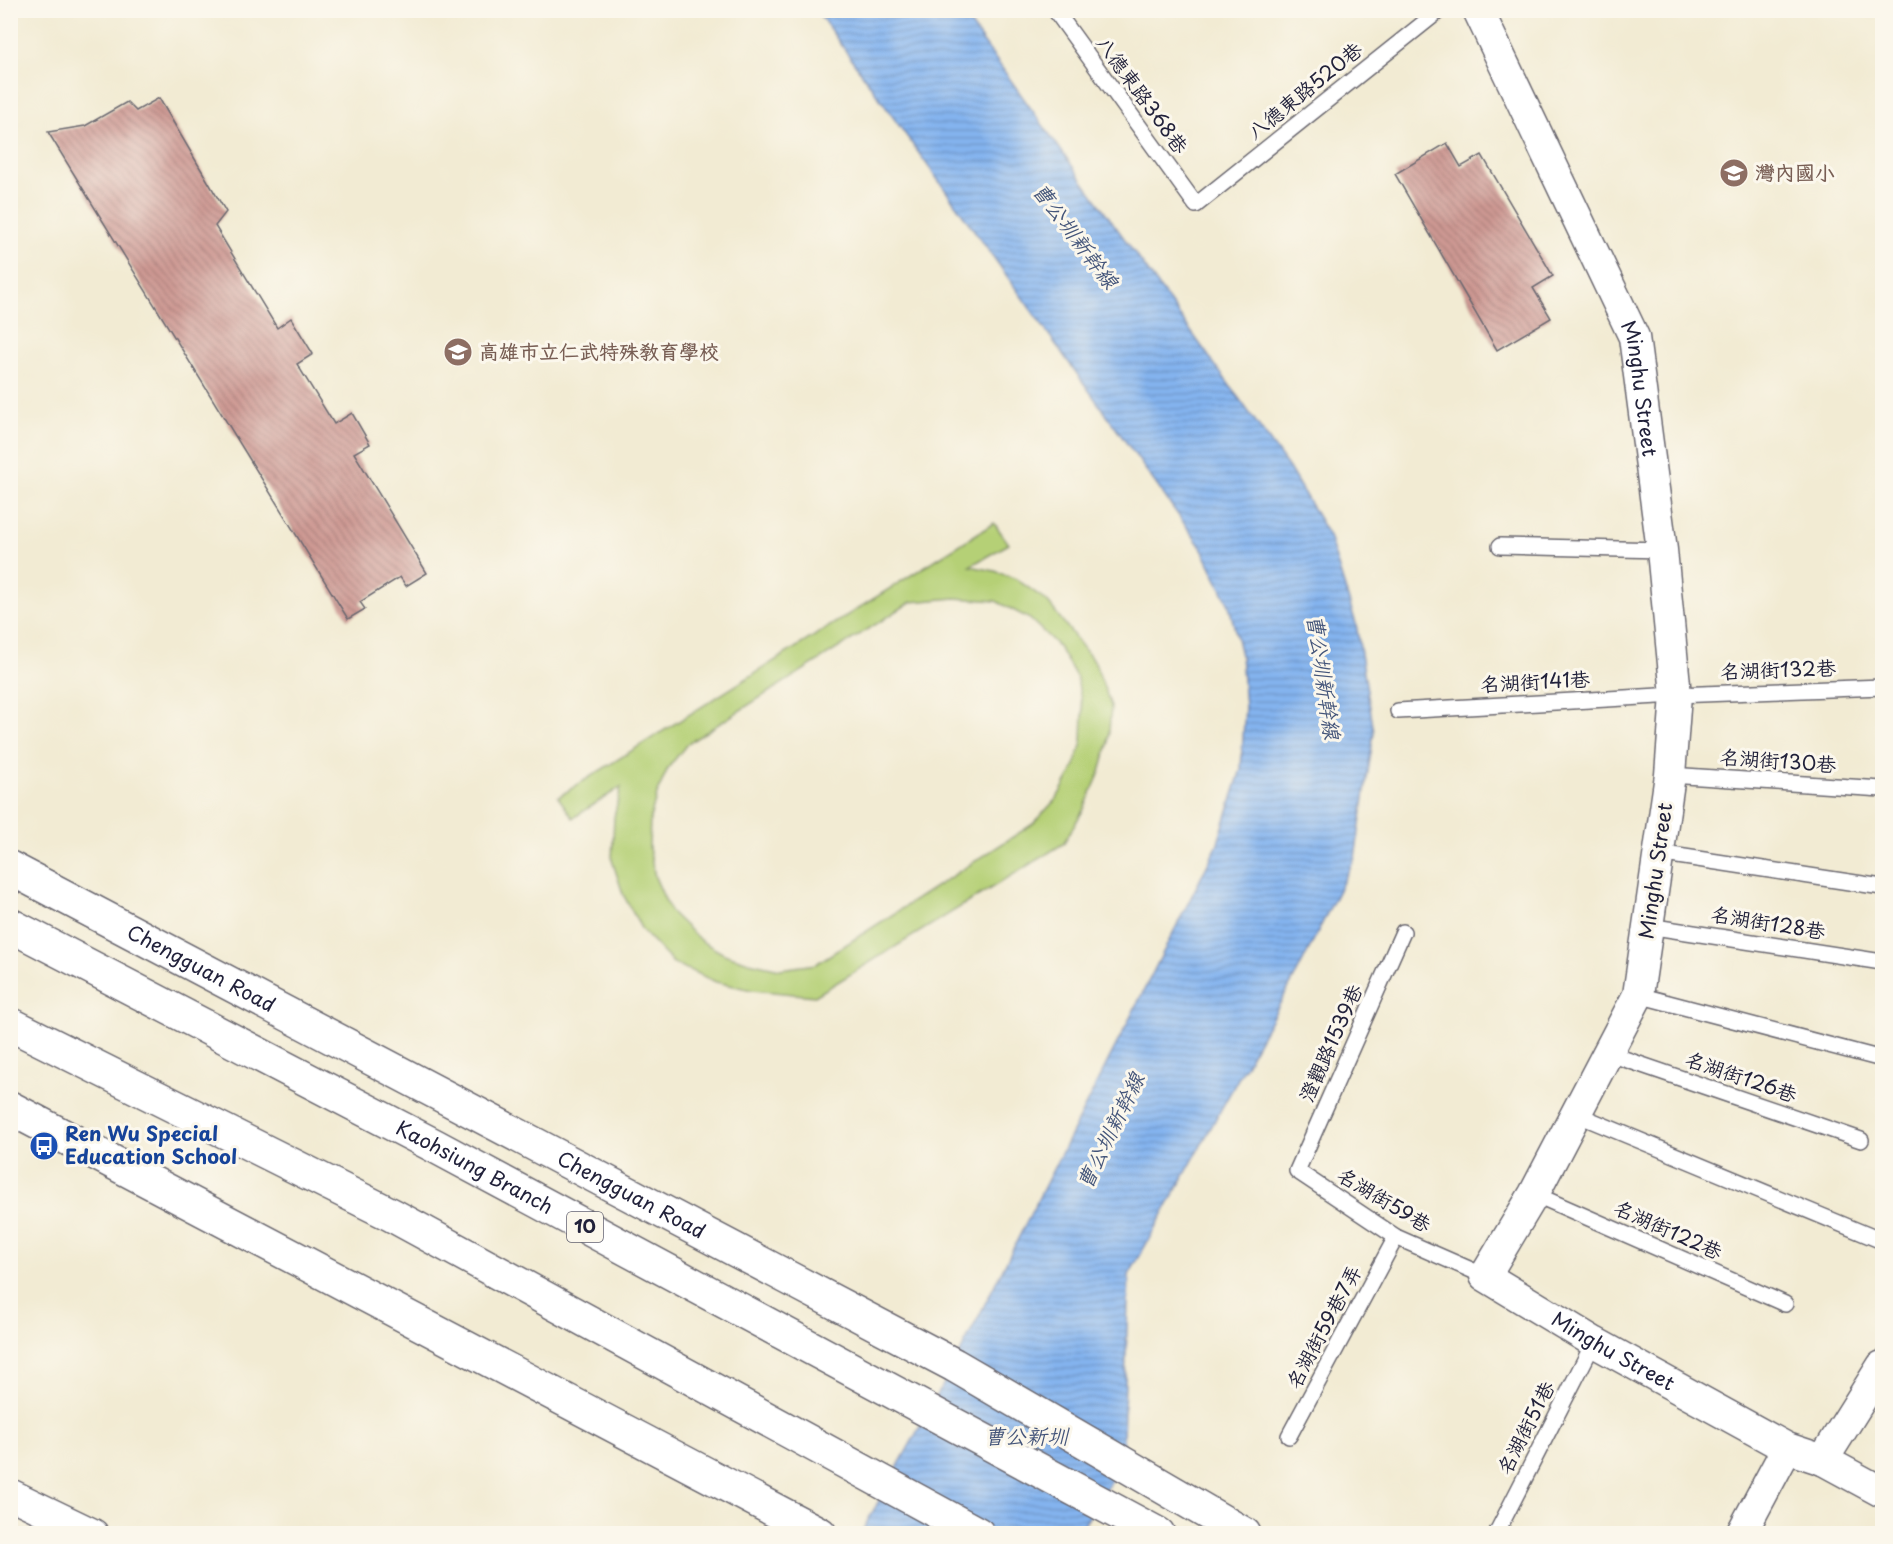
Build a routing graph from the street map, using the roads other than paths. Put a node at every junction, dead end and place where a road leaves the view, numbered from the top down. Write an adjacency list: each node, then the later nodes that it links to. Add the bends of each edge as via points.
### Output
1 (1055, 10): 4 (lane, 八德東路368巷)
2 (1440, 10): 4 (lane, 八德東路520巷)
3 (1478, 10): 6 (street, Minghu Street, via 1634,337)
4 (1196, 205)
5 (1500, 546): 6 (lane)
6 (1662, 550): 8 (street, Minghu Street)
7 (1882, 687): 8 (lane, 名湖街132巷)
8 (1676, 696): 9 (lane, 名湖街141巷); 10 (street, Minghu Street)
9 (1398, 711)
10 (1670, 775): 11 (lane, 名湖街130巷); 12 (street, Minghu Street)
11 (1882, 789)
12 (1658, 853): 14 (lane); 16 (street, Minghu Street)
13 (10, 868): 43 (main road, Chengguan Road, via 954,1365)
14 (1882, 887)
15 (10, 926): 42 (main road, Kaohsiung Branch / 10, via 445,1152)
16 (1648, 926): 18 (lane, 名湖街128巷); 19 (street, Minghu Street)
17 (1403, 932): 26 (lane, 澄觀路1539巷)
18 (1882, 962)
19 (1638, 995): 21 (street, Minghu Street); 22 (lane)
20 (10, 1024): 41 (main road, via 392,1215)
21 (1607, 1053): 24 (street, Minghu Street); 25 (lane, 名湖街126巷)
22 (1882, 1059)
23 (10, 1108): 40 (main road)
24 (1576, 1114): 27 (street, Minghu Street); 29 (lane)
25 (1861, 1140)
26 (1297, 1171): 28 (lane, 名湖街59巷)
27 (1534, 1194): 30 (street, Minghu Street); 31 (lane, 名湖街122巷)
28 (1396, 1237): 30 (lane, 名湖街59巷); 34 (lane, 名湖街59巷7弄)
29 (1882, 1241)
30 (1485, 1276): 32 (street, Minghu Street)
31 (1785, 1304)
32 (1593, 1342): 35 (street, Minghu Street); 44 (lane, 名湖街51巷)
33 (1882, 1366): 36 (street)
34 (1289, 1436)
35 (1788, 1448): 36 (street, Minghu Street); 45 (street)
36 (1823, 1460): 37 (street, Minghu Street)
37 (1882, 1492)
38 (10, 1494): 39 (street)
39 (93, 1533)
40 (820, 1533)
41 (978, 1533)
42 (1158, 1533)
43 (1244, 1533)
44 (1496, 1533)
45 (1741, 1533)

